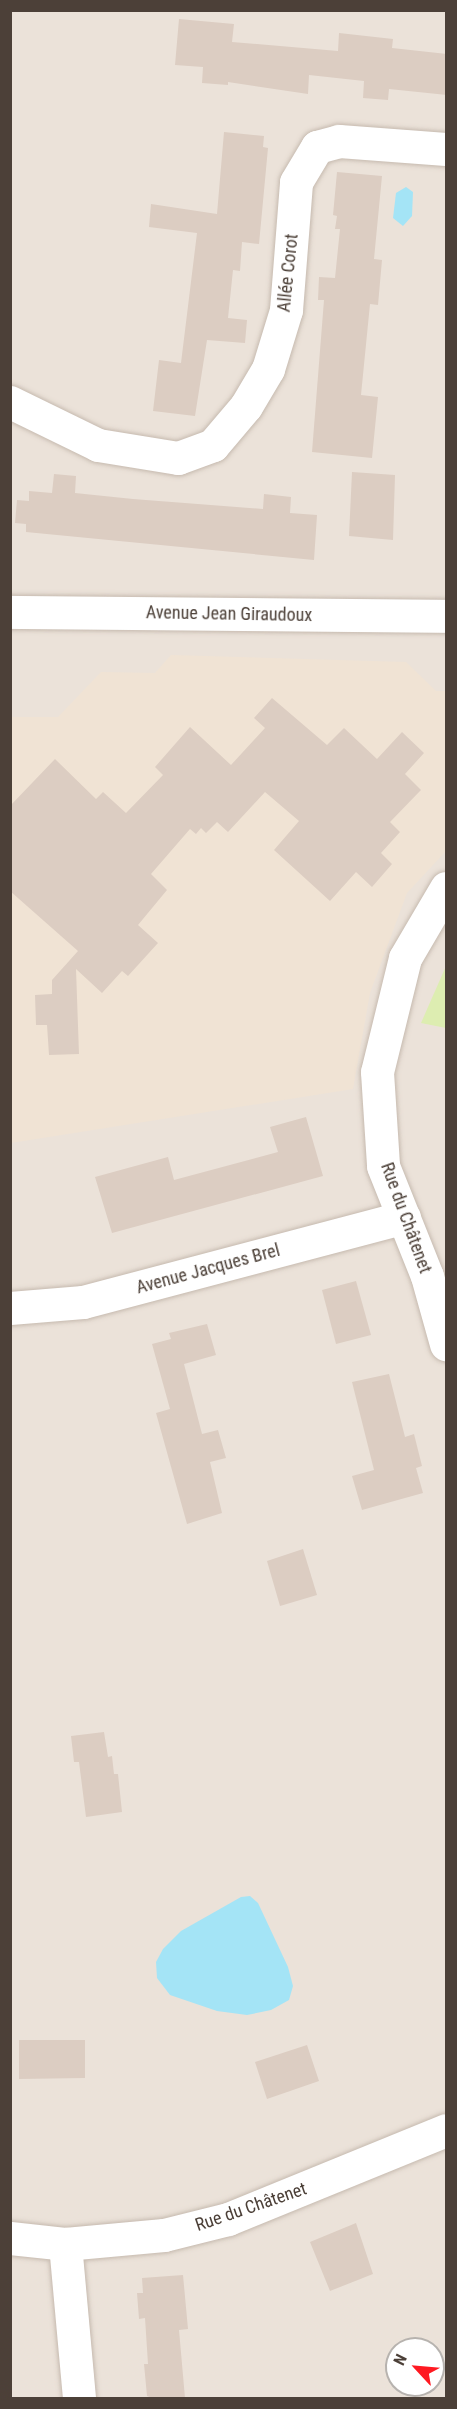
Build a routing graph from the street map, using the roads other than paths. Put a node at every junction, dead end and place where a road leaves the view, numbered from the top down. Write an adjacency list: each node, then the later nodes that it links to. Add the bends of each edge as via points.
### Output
1 (447, 149): 2 (street, Allée Corot, via 339,141 316,147 296,182 286,310 268,369 246,406 213,445 178,458 98,445)
2 (10, 402)
3 (10, 612): 4 (street, Avenue Jean Giraudoux)
4 (447, 616)
5 (447, 888): 6 (street, Rue du Châtenet, via 405,958 377,1072 383,1166)
6 (404, 1217): 7 (street, Avenue Jacques Brel, via 83,1302); 8 (street, Rue du Châtenet)
7 (10, 1308)
8 (447, 1344)
9 (447, 2130): 11 (street, Rue du Châtenet, via 228,2219 164,2235)
10 (10, 2238): 11 (street, Rue du Châtenet)
11 (65, 2244): 12 (street)
12 (79, 2398)

